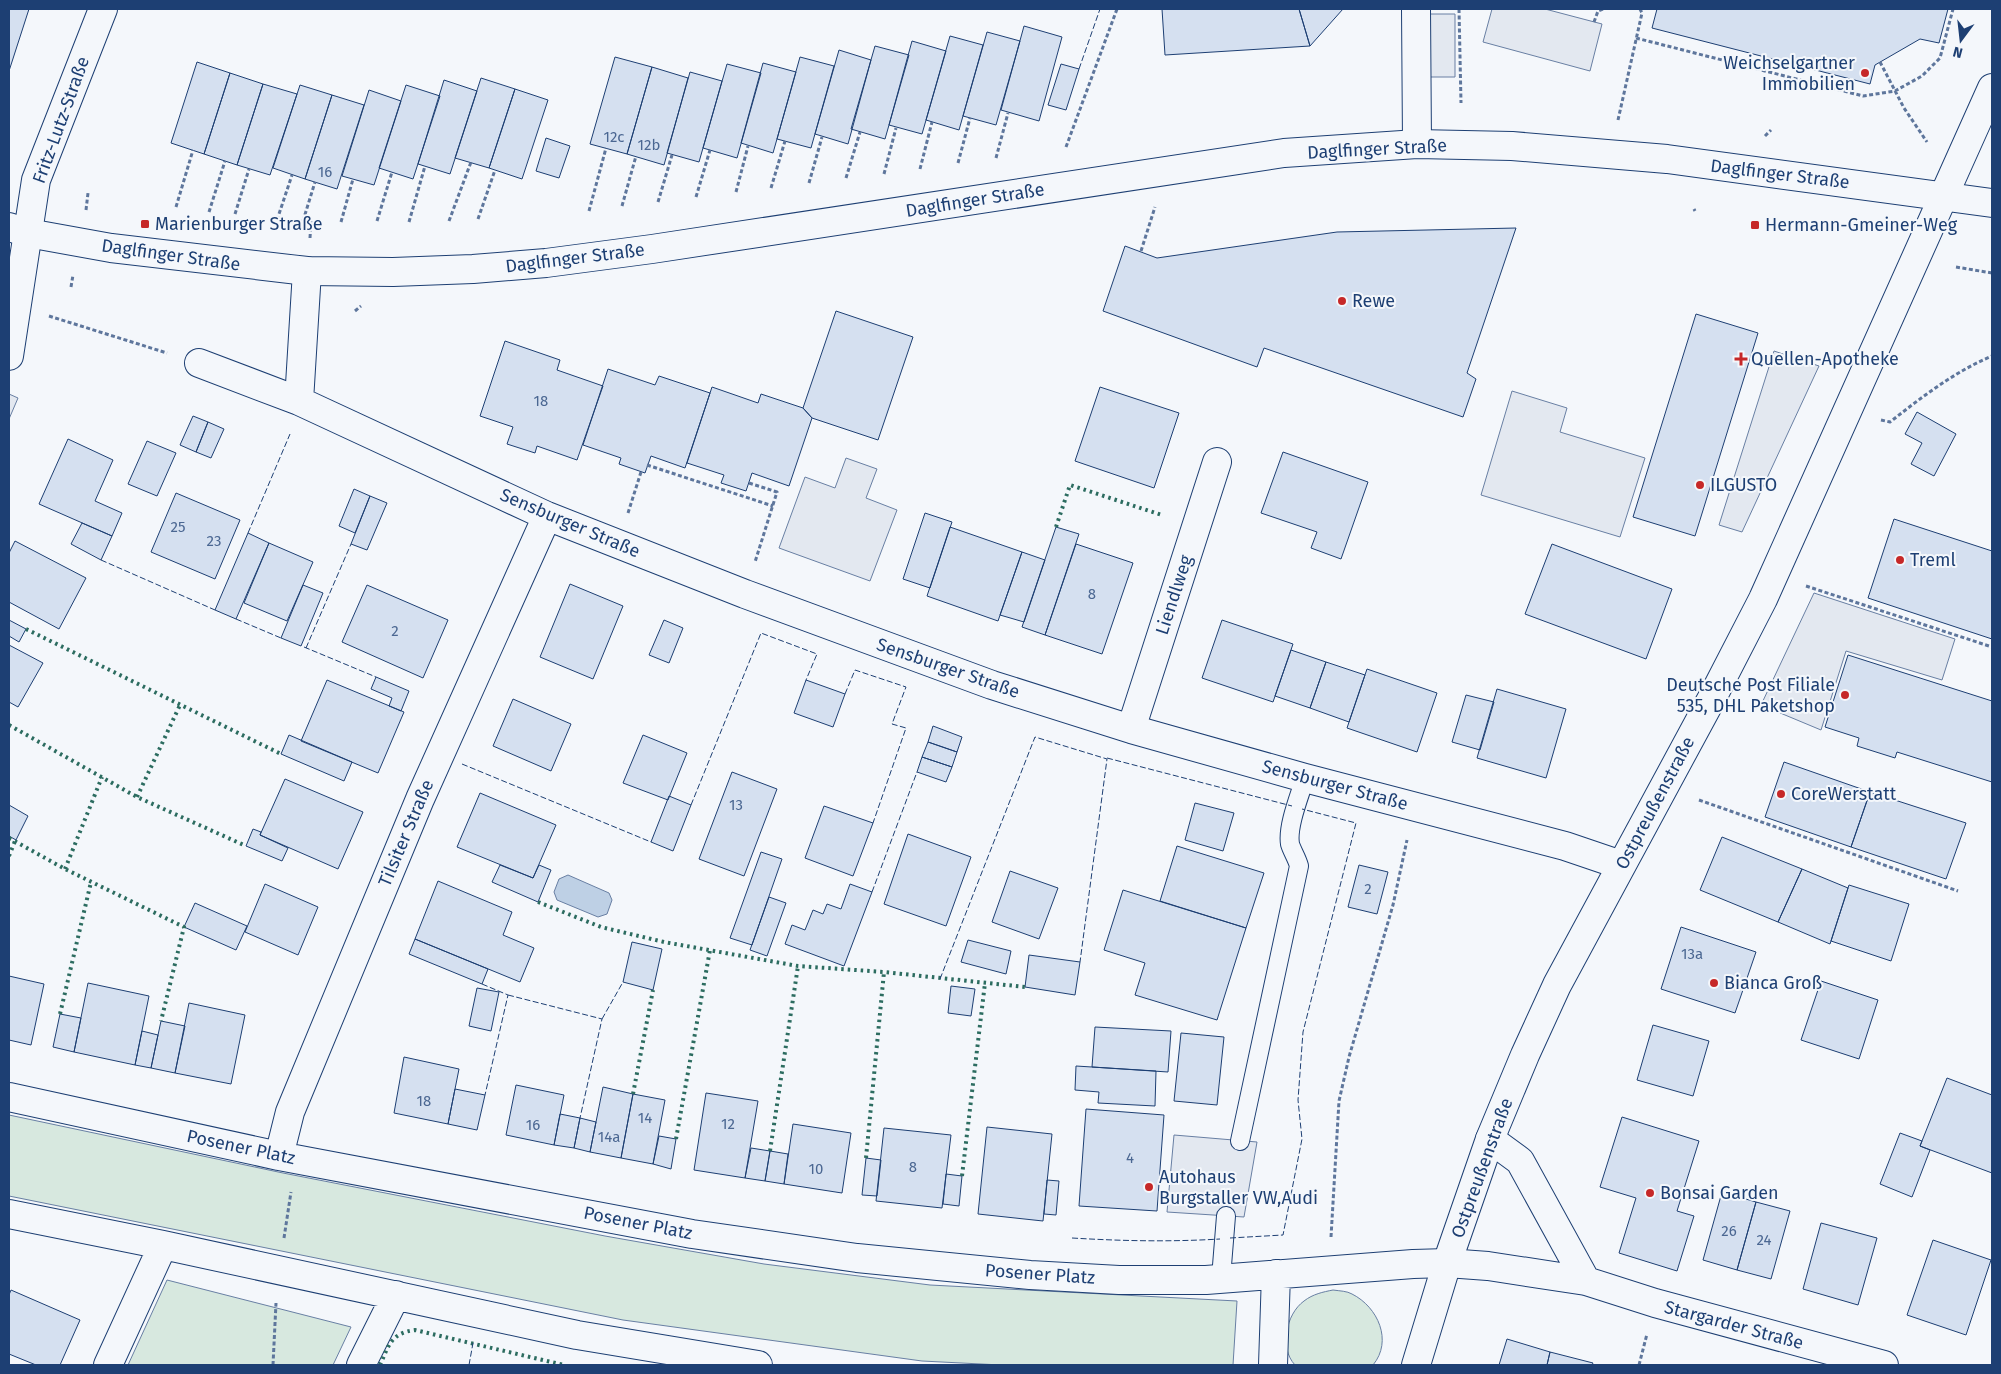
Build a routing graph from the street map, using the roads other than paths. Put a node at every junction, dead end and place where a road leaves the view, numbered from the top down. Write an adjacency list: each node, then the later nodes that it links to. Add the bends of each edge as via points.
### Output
1 (103, 9): 7 (street, Fritz-Lutz-Straße)
2 (1416, 9): 4 (street)
3 (1992, 88): 5 (street, Ostpreußenstraße)
4 (1417, 144): 5 (street, Daglfinger Straße, via 1512,146 1667,159); 8 (street, Daglfinger Straße, via 1284,153 546,263 473,269)
5 (1944, 196): 6 (street, Daglfinger Straße); 16 (street, Ostpreußenstraße, via 1763,599)
6 (1992, 203)
7 (18, 230): 8 (street, Daglfinger Straße, via 166,255); 9 (street, via 18,306)
8 (307, 272): 11 (street)
9 (9, 356)
10 (199, 363): 11 (street, Sensburger Straße)
11 (299, 401): 13 (street, Sensburger Straße)
12 (1217, 462): 14 (street, Liendlweg)
13 (547, 516): 14 (street, Sensburger Straße, via 745,594 992,685); 20 (street, Tilsiter Straße, via 420,799 290,1112)
14 (1131, 729): 15 (street, Sensburger Straße)
15 (1305, 778): 16 (street, Sensburger Straße, via 1565,846); 19 (lane, via 1290,835 1299,866)
16 (1621, 865): 18 (street, Ostpreußenstraße, via 1556,985)
17 (9, 1097): 20 (street, Posener Platz)
18 (1490, 1139): 24 (street, Ostpreußenstraße); 27 (street, via 1520,1161)
19 (1240, 1141)
20 (287, 1157): 26 (street, Posener Platz, via 692,1234 857,1258 1119,1280)
21 (9, 1214): 23 (street)
22 (1226, 1216): 26 (lane)
23 (163, 1245): 28 (street); 29 (street)
24 (1448, 1263): 25 (street, Posener Platz); 27 (street, Stargarder Straße); 33 (street, Ostpreußenstraße)
25 (1276, 1274): 26 (street, Posener Platz); 32 (street)
26 (1221, 1278)
27 (1586, 1281): 34 (street, Stargarder Straße)
28 (396, 1295): 30 (street); 31 (street, via 577,1335)
29 (108, 1365)
30 (362, 1365)
31 (758, 1365)
32 (1273, 1365)
33 (1416, 1365)
34 (1884, 1365)

